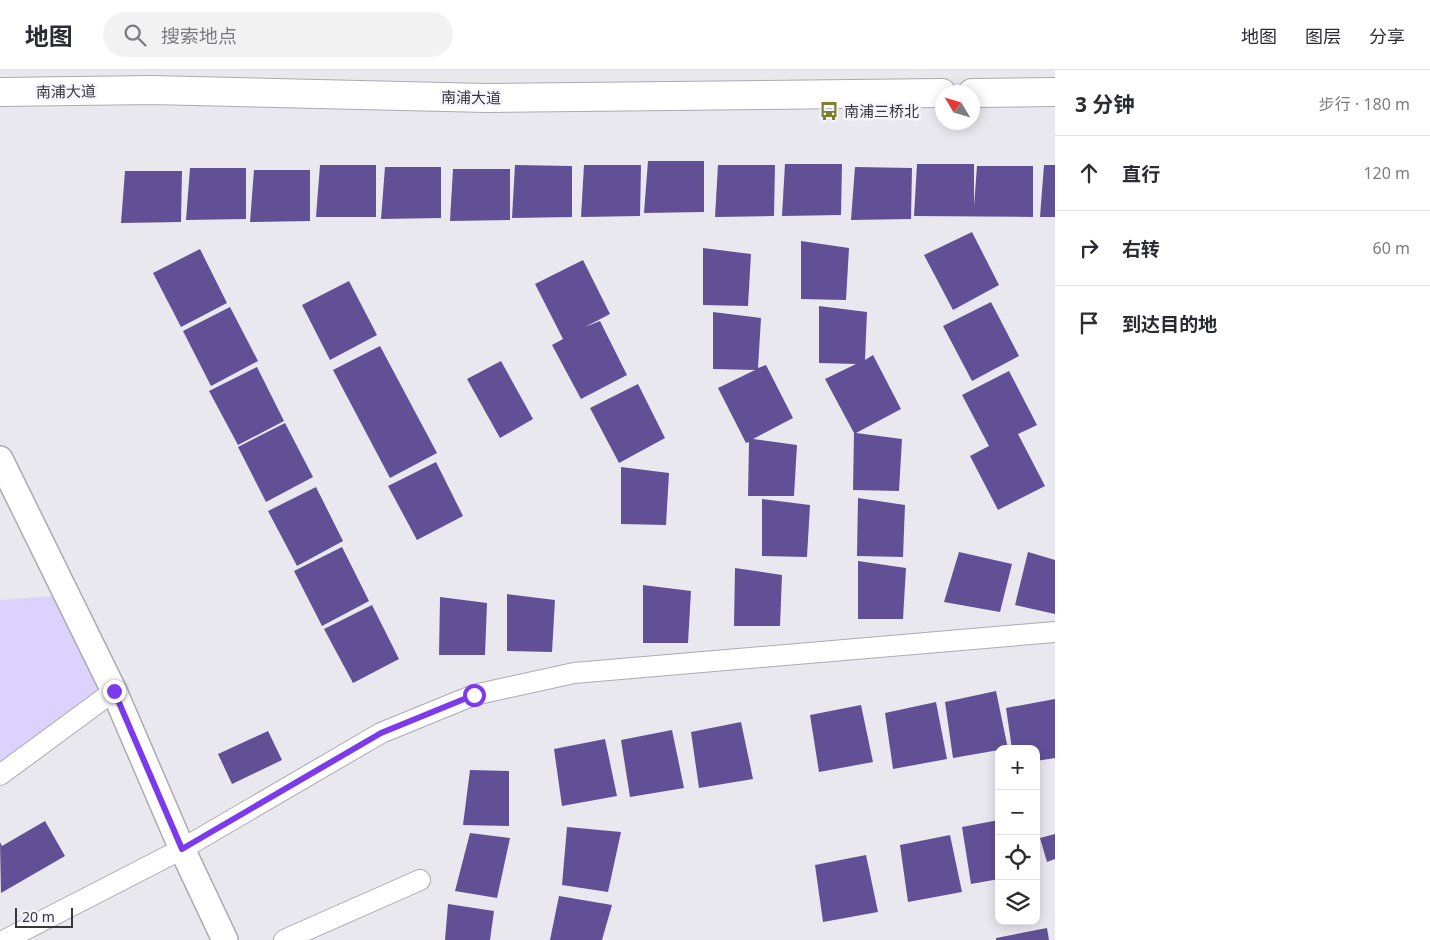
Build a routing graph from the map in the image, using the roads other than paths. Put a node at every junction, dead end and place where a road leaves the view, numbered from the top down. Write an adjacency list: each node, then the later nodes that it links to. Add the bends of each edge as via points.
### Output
1 (129, 70): 2 (main road, via 134,78)
2 (152, 90): 3 (main road, 南浦大道); 5 (main road, 南浦大道, via 487,98)
3 (0, 92)
4 (1055, 92): 6 (main road)
5 (935, 93)
6 (980, 93)
7 (0, 459): 9 (street)
8 (1055, 632): 11 (street, via 574,673 474,695 381,733)
9 (114, 691): 10 (street); 11 (street)
10 (0, 775)
11 (182, 849): 13 (street); 14 (street)
12 (420, 880): 15 (street)
13 (5, 940)
14 (225, 940)
15 (284, 940)

